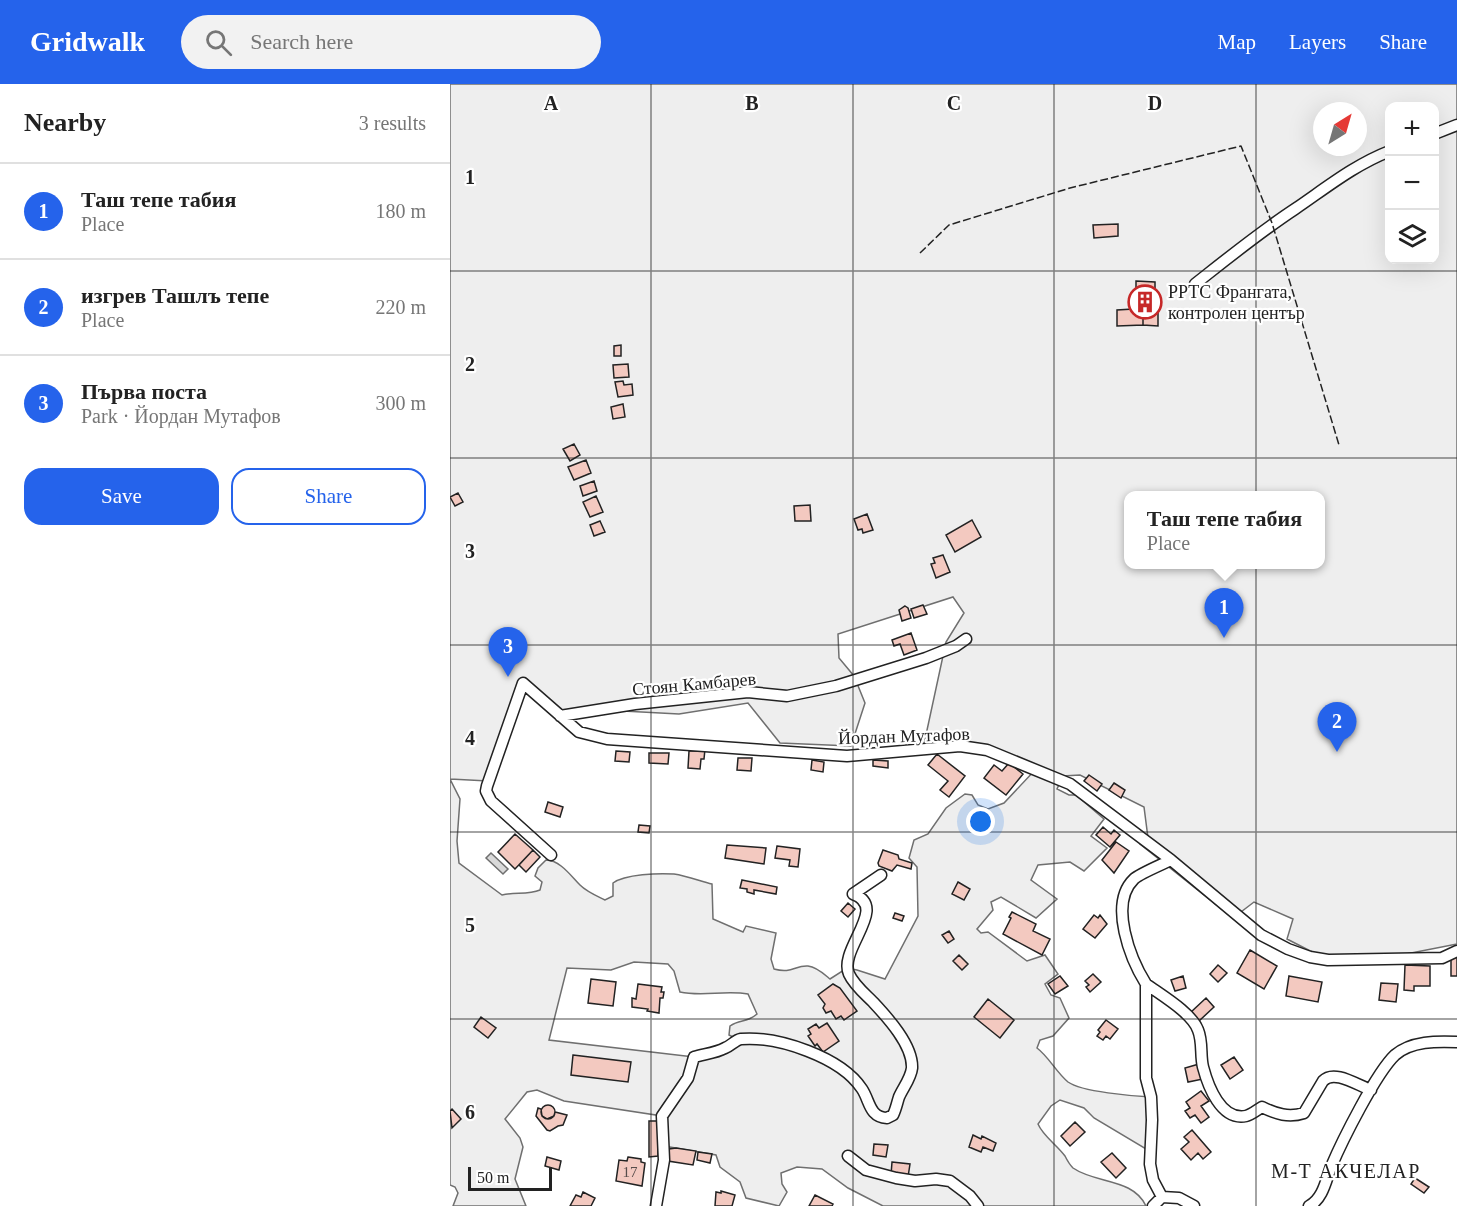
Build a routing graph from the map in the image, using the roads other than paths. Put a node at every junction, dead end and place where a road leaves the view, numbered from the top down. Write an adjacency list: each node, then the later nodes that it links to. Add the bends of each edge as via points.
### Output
1 (1457, 125): 2 (street)
2 (1439, 132)
3 (1385, 153): 4 (street, via 1341,175)
4 (1195, 284)
5 (966, 639): 6 (street, Стоян Камбарев, via 926,658 836,686 787,696 748,692)
6 (560, 716): 7 (street, Йордан Мутафов, via 523,683 486,791 491,801); 8 (street, Йордан Мутафов, via 579,732 607,739 847,756 960,746 987,750 1070,784)
7 (551, 855)
8 (1171, 860): 10 (street, Йордан Мутафов, via 1261,935 1310,957 1442,957); 11 (street, via 1134,879 1123,900 1129,949)
9 (881, 875): 16 (street, via 853,894 860,896 867,908 847,957 847,968 856,985 904,1041 910,1056 912,1068 893,1115 878,1116 870,1109 852,1077 835,1064 769,1039 738,1040 725,1049 694,1056 688,1078 662,1116 664,1160)
10 (1457, 951)
11 (1146, 984): 13 (street, via 1198,1028 1210,1087 1218,1102 1235,1116 1247,1116 1262,1107 1294,1117 1304,1113 1326,1077 1333,1075); 15 (street, via 1150,1164)
12 (1457, 1042): 13 (street, via 1428,1042 1406,1048 1395,1055)
13 (1371, 1090): 20 (street, via 1335,1159 1320,1198)
14 (848, 1156): 17 (street, via 866,1170 896,1178 950,1181)
15 (1162, 1197): 18 (street); 19 (street, via 1179,1198)
16 (656, 1206)
17 (978, 1206)
18 (1153, 1206)
19 (1194, 1206)
20 (1309, 1206)

